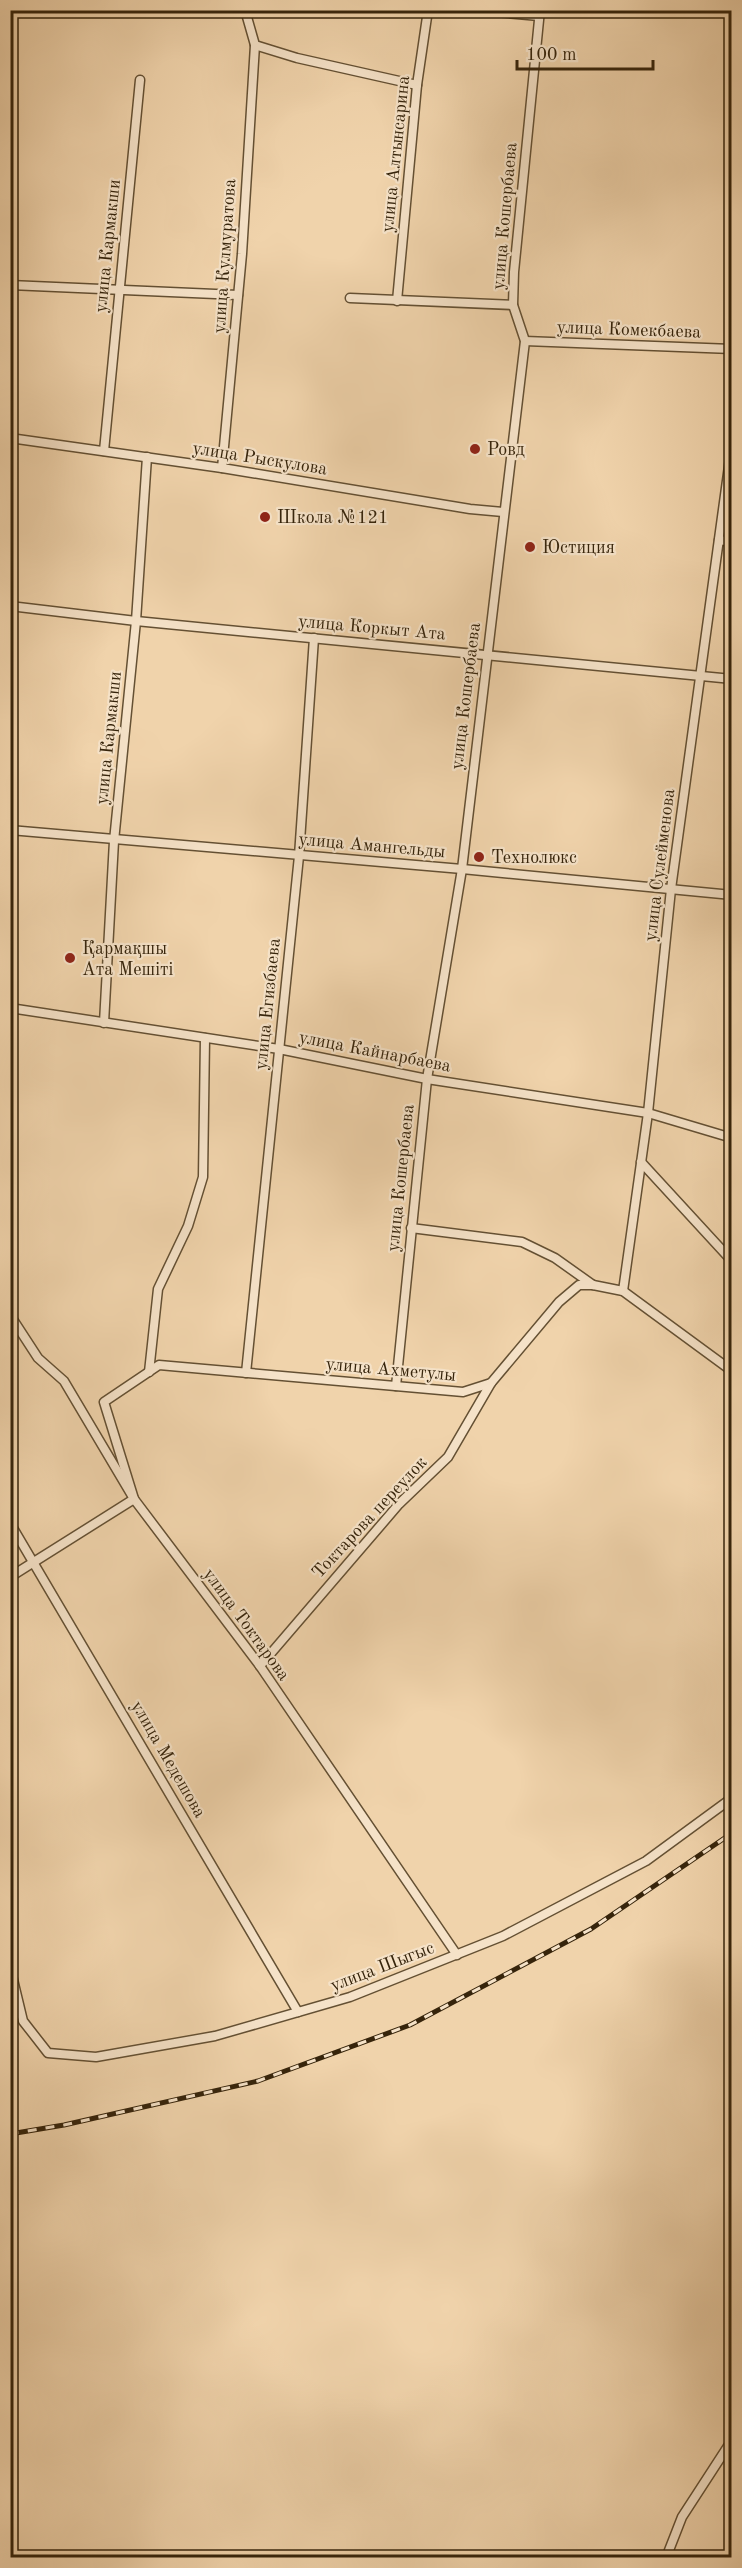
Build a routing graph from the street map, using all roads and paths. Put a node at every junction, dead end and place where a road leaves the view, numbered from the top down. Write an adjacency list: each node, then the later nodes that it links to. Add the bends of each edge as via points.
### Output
1 (245, 10): 5 (street, улица Кулмуратова)
2 (428, 10): 7 (street, улица Алтынсарина)
3 (474, 10): 4 (street)
4 (539, 13): 13 (street, улица Кошербаева)
5 (255, 45): 7 (street); 10 (street, улица Кулмуратова)
6 (140, 80): 9 (street, улица Кармакши)
7 (417, 85): 12 (street, улица Алтынсарина)
8 (10, 285): 9 (street)
9 (119, 290): 10 (street); 18 (street, улица Кармакши)
10 (238, 295): 20 (street, улица Кулмуратова)
11 (350, 298): 12 (street)
12 (397, 301): 13 (street)
13 (513, 305): 14 (street, улица Кошербаева)
14 (525, 341): 15 (street, улица Комекбаева); 22 (street, улица Кошербаева)
15 (732, 349)
16 (10, 438): 18 (street, улица Рыскулова)
17 (732, 444): 21 (street, улица Сулейменова)
18 (104, 451): 19 (street, улица Рыскулова)
19 (147, 457): 20 (street, улица Рыскулова); 26 (street, улица Кармакши)
20 (222, 468): 22 (street, улица Рыскулова)
21 (727, 506): 23 (street, улица Сулейменова)
22 (503, 512): 28 (street, улица Кошербаева)
23 (719, 540): 24 (street); 29 (street, улица Сулейменова)
24 (732, 542)
25 (10, 606): 26 (street, улица Коркыт Ата)
26 (136, 621): 27 (street, улица Коркыт Ата); 32 (street, улица Кармакши)
27 (314, 638): 28 (street, улица Коркыт Ата); 33 (street, улица Егизбаева)
28 (487, 654): 29 (street, улица Коркыт Ата); 34 (street, улица Кошербаева)
29 (701, 675): 30 (street, улица Коркыт Ата); 35 (street, улица Сулейменова)
30 (732, 679)
31 (10, 830): 32 (street, улица Амангельды)
32 (114, 841): 33 (street, улица Амангельды); 38 (street, улица Кармакши)
33 (299, 856): 34 (street, улица Амангельды); 40 (street, улица Егизбаева)
34 (462, 869): 35 (street, улица Амангельды); 41 (street, улица Кошербаева)
35 (671, 889): 36 (street, улица Амангельды); 42 (street, улица Сулейменова)
36 (732, 895)
37 (10, 1008): 38 (street, улица Кайнарбаева)
38 (104, 1023): 39 (street, улица Кайнарбаева)
39 (205, 1038): 40 (street, улица Кайнарбаева); 51 (street, via 203,1177 188,1226 158,1288)
40 (279, 1049): 41 (street, улица Кайнарбаева); 52 (street, улица Егизбаева)
41 (427, 1078): 42 (street, улица Кайнарбаева); 45 (street, улица Кошербаева)
42 (648, 1113): 43 (street, улица Кайнарбаева); 44 (street, улица Сулейменова)
43 (732, 1138)
44 (641, 1162): 46 (street); 48 (street, улица Сулейменова)
45 (411, 1228): 47 (street, via 522,1242 555,1258); 54 (street, улица Кошербаева)
46 (732, 1261)
47 (593, 1285): 48 (street); 53 (street, via 579,1285 559,1302)
48 (623, 1291): 50 (street)
49 (10, 1315): 55 (street, улица Токтарова, via 38,1358 64,1381)
50 (732, 1371)
51 (149, 1372): 52 (street, улица Ахметулы, via 159,1365); 55 (street, улица Ахметулы, via 104,1402)
52 (246, 1373): 54 (street, улица Ахметулы)
53 (491, 1383): 54 (street, улица Ахметулы, via 463,1392); 59 (street, Токтарова переулок, via 448,1457 399,1504)
54 (396, 1386)
55 (134, 1499): 57 (street); 59 (street, улица Токтарова)
56 (10, 1523): 57 (street, улица Медешова)
57 (35, 1562): 58 (street); 63 (street, улица Медешова)
58 (10, 1577)
59 (260, 1666): 61 (street, улица Токтарова)
60 (732, 1798): 61 (street, улица Шыгыс, via 646,1861 503,1936)
61 (457, 1955): 63 (street, улица Шыгыс, via 350,1997)
62 (10, 1967): 63 (street, улица Шыгыс, via 22,2021 48,2053 96,2057 215,2036)
63 (298, 2012)
64 (732, 2440): 65 (street, via 682,2517)
65 (666, 2558)

